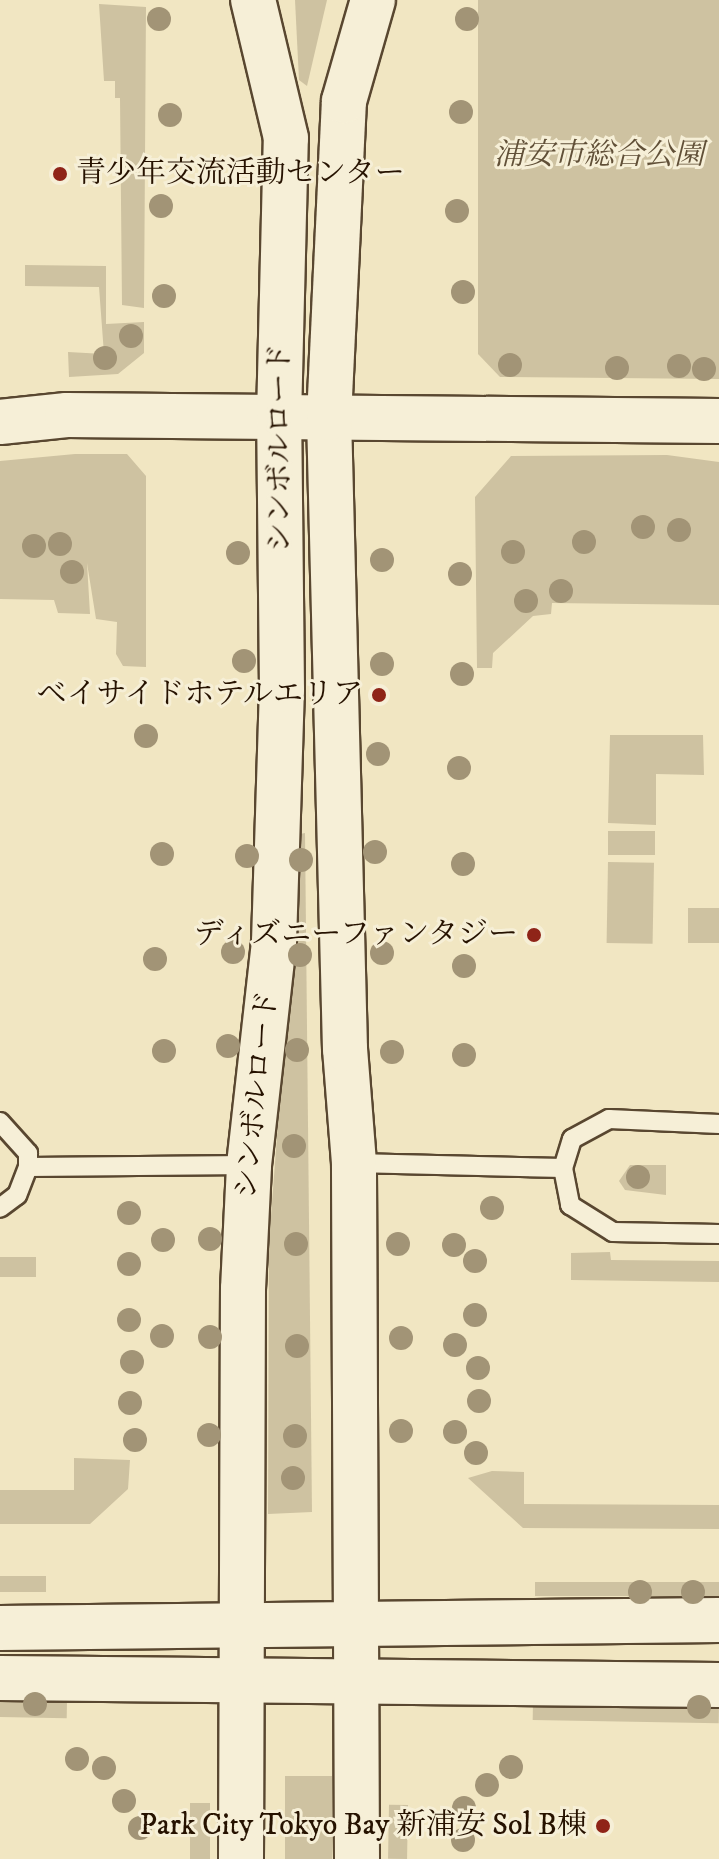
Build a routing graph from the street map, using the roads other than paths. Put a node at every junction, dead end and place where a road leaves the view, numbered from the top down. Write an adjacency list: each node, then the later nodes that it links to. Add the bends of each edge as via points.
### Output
1 (253, 0): 3 (street, シンボルロード, via 286,138)
2 (373, 0): 4 (street, シンボルロード, via 344,101)
3 (279, 418): 4 (street); 6 (street, via 67,415); 10 (street, シンボルロード, via 282,690 274,942)
4 (329, 418): 5 (street); 9 (street, シンボルロード, via 345,1049)
5 (719, 421)
6 (0, 422)
7 (0, 1122): 11 (lane, via 28,1153)
8 (719, 1124): 12 (lane, via 609,1119 572,1139)
9 (354, 1163): 12 (lane); 17 (street, シンボルロード)
10 (249, 1165): 11 (lane); 16 (street, シンボルロード)
11 (28, 1167): 13 (lane, via 17,1195)
12 (563, 1168): 14 (lane, via 570,1205 613,1232)
13 (0, 1208)
14 (719, 1234)
15 (719, 1620): 17 (street)
16 (241, 1627): 17 (street); 18 (street); 20 (street, シンボルロード)
17 (354, 1627): 21 (street, シンボルロード)
18 (0, 1628)
19 (0, 1678): 20 (street)
20 (241, 1682): 21 (street); 23 (street, シンボルロード)
21 (354, 1683): 22 (street); 24 (street, シンボルロード)
22 (719, 1685)
23 (241, 1859)
24 (357, 1859)

